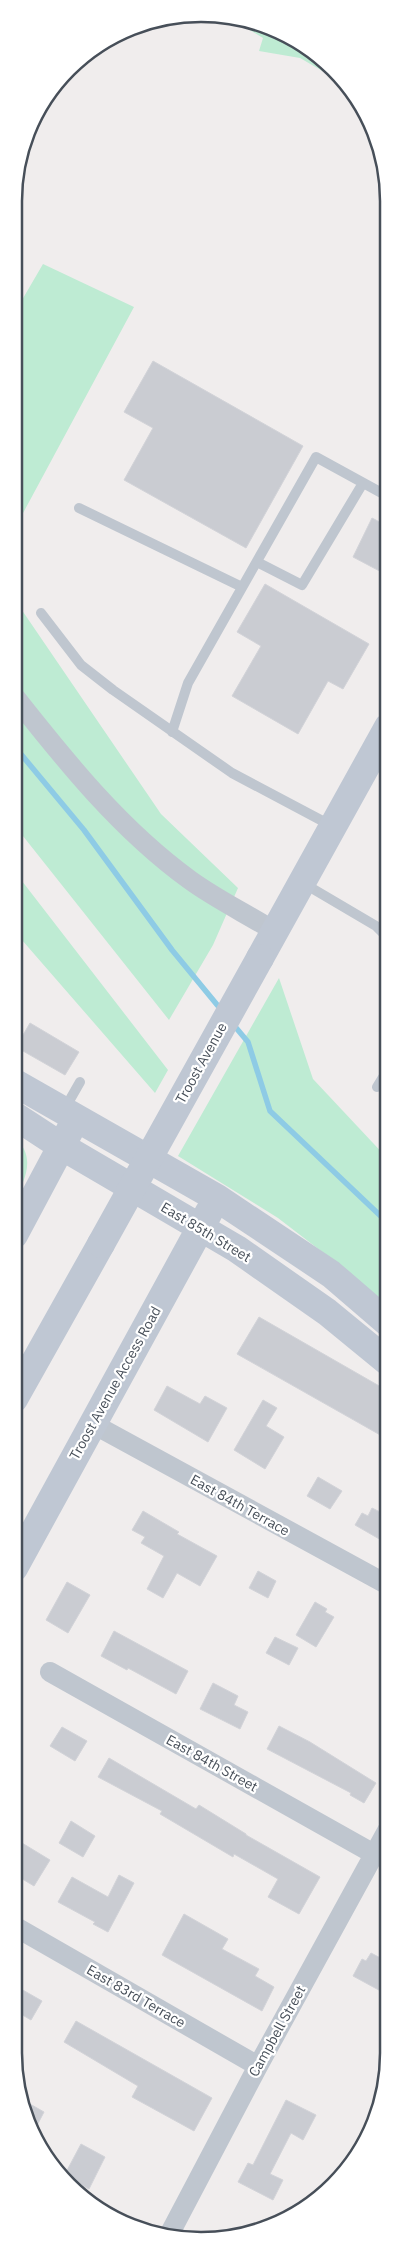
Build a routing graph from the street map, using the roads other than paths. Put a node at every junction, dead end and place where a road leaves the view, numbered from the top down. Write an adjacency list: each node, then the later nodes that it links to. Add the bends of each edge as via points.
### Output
1 (363, 483): 2 (lane); 4 (lane, via 302,585); 4 (lane, via 316,457)
2 (380, 493)
3 (79, 508): 5 (lane)
4 (257, 562): 5 (lane)
5 (242, 587): 8 (lane, via 188,683)
6 (41, 613): 8 (lane, via 81,665)
7 (22, 706): 13 (street, via 70,766 148,844 190,880)
8 (172, 732): 10 (lane, via 232,773)
9 (380, 741): 10 (main road, Troost Avenue)
10 (332, 826): 11 (main road, Troost Avenue)
11 (302, 883): 12 (lane); 13 (main road, Troost Avenue)
12 (380, 930)
13 (274, 931): 26 (main road, Troost Avenue, bridge)
14 (80, 1082): 18 (lane)
15 (380, 1082): 17 (lane)
16 (22, 1087): 18 (main road)
17 (377, 1087)
18 (70, 1114): 20 (main road); 21 (main road)
19 (22, 1121): 20 (main road, East 85th Street)
20 (61, 1146): 22 (main road); 23 (main road, East 85th Street)
21 (217, 1198): 23 (main road, Troost Avenue Access Road); 24 (main road, via 331,1274)
22 (22, 1220)
23 (200, 1227): 25 (main road, East 85th Street, via 284,1281); 27 (main road, Troost Avenue Access Road)
24 (380, 1316)
25 (380, 1355)
26 (22, 1385)
27 (93, 1424): 28 (main road, Troost Avenue Access Road); 29 (street, East 84th Terrace)
28 (22, 1553)
29 (380, 1581)
30 (50, 1672): 32 (street, East 84th Street)
31 (380, 1843): 32 (street, Campbell Street)
32 (374, 1854): 34 (street, Campbell Street)
33 (22, 1931): 34 (street, East 83rd Terrace)
34 (258, 2066): 35 (street, Campbell Street)
35 (172, 2230)

